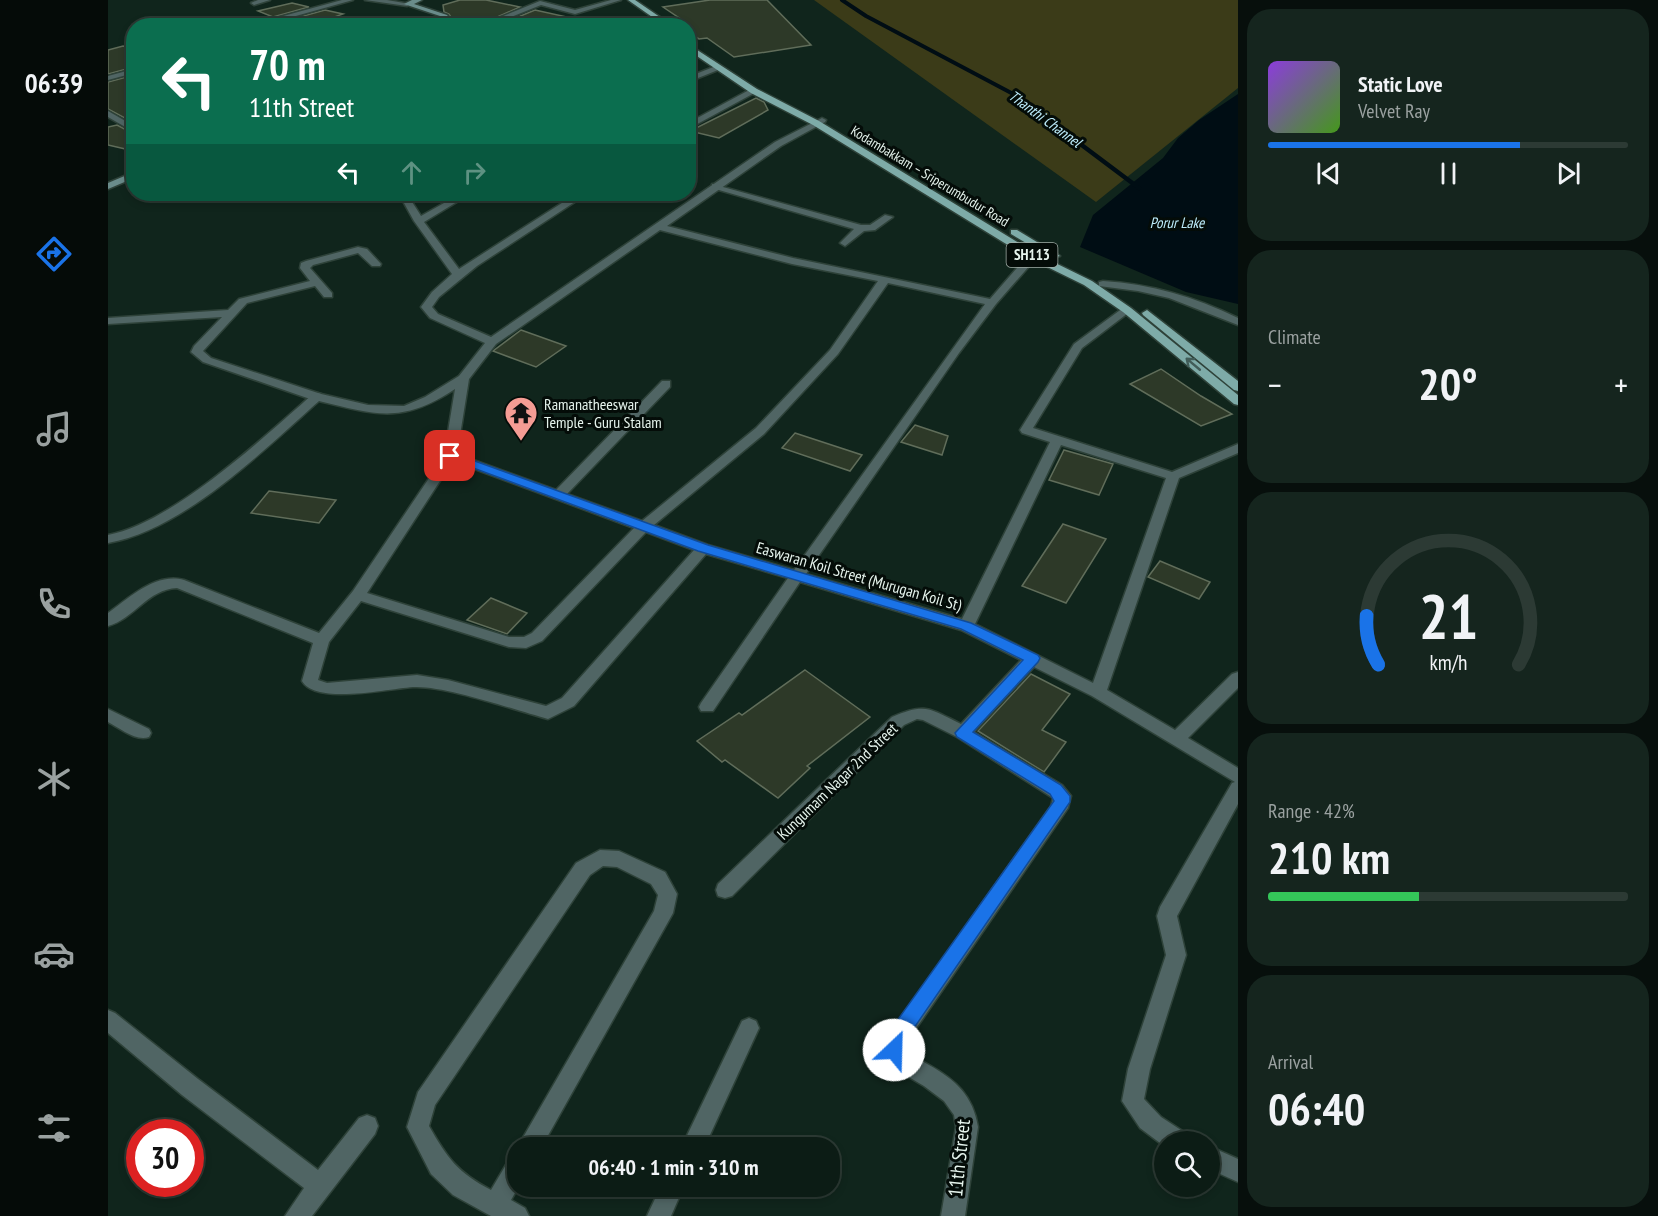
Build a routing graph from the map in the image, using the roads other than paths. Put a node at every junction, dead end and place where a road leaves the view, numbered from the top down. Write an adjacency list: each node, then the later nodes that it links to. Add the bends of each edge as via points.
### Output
1 (267, 0): 7 (street)
2 (350, 0): 9 (street)
3 (368, 0): 8 (street)
4 (419, 0): 8 (street)
5 (620, 0): 11 (street, via 575,12 540,3); 12 (main road)
6 (631, 0): 13 (main road)
7 (254, 3)
8 (407, 4): 10 (street)
9 (281, 18)
10 (446, 18)
11 (502, 18)
12 (648, 18)
13 (658, 18)
14 (696, 44): 22 (main road, Kodambakkam – Sriperumbudur Road / SH113)
15 (696, 52): 16 (main road, Kodambakkam – Sriperumbudur Road / SH113)
16 (719, 68): 18 (street); 20 (main road, Kodambakkam – Sriperumbudur Road / SH113)
17 (126, 73): 19 (street)
18 (696, 77)
19 (108, 78)
20 (754, 91): 22 (main road, Kodambakkam – Sriperumbudur Road / SH113); 23 (street)
21 (108, 113): 24 (street)
22 (819, 122): 27 (street, via 777,144); 37 (main road, Kodambakkam – Sriperumbudur Road / SH113); 38 (main road, Kodambakkam – Sriperumbudur Road / SH113)
23 (696, 123)
24 (126, 125)
25 (126, 178): 26 (street)
26 (108, 186)
27 (715, 186): 28 (street); 36 (street)
28 (696, 199)
29 (407, 201): 34 (street)
30 (454, 201): 34 (street)
31 (571, 201): 42 (street)
32 (693, 201): 35 (street)
33 (888, 217): 36 (street, via 872,228)
34 (419, 221): 42 (street)
35 (657, 226): 43 (street, via 792,261); 52 (street)
36 (861, 228): 39 (street)
37 (1015, 233): 38 (main road, SH113); 45 (main road, Kodambakkam – Sriperumbudur Road / SH113)
38 (1003, 237): 40 (main road, Kodambakkam – Sriperumbudur Road / SH113)
39 (845, 243)
40 (1033, 256): 47 (street); 48 (main road, Kodambakkam – Sriperumbudur Road / SH113, via 1088,284)
41 (376, 264): 44 (street, via 359,250 313,261 305,268)
42 (457, 274): 52 (street, via 428,301 428,312)
43 (885, 279): 47 (street); 63 (street, via 834,352 760,431)
44 (317, 282): 46 (street); 49 (street, via 249,298)
45 (1103, 284): 51 (street, via 1156,290); 55 (main road, Kodambakkam – Sriperumbudur Road / SH113, via 1140,307)
46 (328, 295)
47 (990, 302): 66 (street)
48 (1127, 310): 57 (main road, Kodambakkam – Sriperumbudur Road / SH113, one-way to 48); 58 (street, via 1078,346 1026,430)
49 (231, 313): 50 (street); 56 (street, via 198,348 199,355)
50 (108, 321)
51 (1238, 322)
52 (492, 342): 53 (street)
53 (463, 379): 56 (street, via 418,405 396,411); 60 (street)
54 (666, 384): 62 (street)
55 (1238, 387)
56 (317, 397): 64 (street, via 228,472 180,506 134,535)
57 (1238, 401)
58 (1057, 440): 61 (street); 69 (street)
59 (1238, 448): 61 (street)
60 (450, 456): 62 (street, Easwaran Koil Street (Murugan Koil St)); 67 (street)
61 (1173, 476): 73 (street)
62 (558, 495): 63 (street, Easwaran Koil Street (Murugan Koil St))
63 (644, 526): 65 (street, Easwaran Koil Street (Murugan Koil St)); 67 (street, via 537,637 526,643 509,642)
64 (108, 539)
65 (703, 548): 66 (street, Easwaran Koil Street (Murugan Koil St)); 70 (street, via 568,702 548,713 417,681 320,688 310,681)
66 (797, 578): 69 (street, Easwaran Koil Street (Murugan Koil St)); 74 (street)
67 (358, 595): 70 (street)
68 (108, 621): 70 (street, via 171,582)
69 (966, 626): 71 (street, Easwaran Koil Street (Murugan Koil St))
70 (321, 640)
71 (1033, 658): 73 (street, Easwaran Koil Street (Murugan Koil St)); 77 (street)
72 (1238, 678): 78 (street)
73 (1098, 692): 78 (street, Easwaran Koil Street (Murugan Koil St))
74 (707, 707)
75 (108, 715): 76 (street)
76 (143, 733)
77 (963, 733): 81 (street, Kungumam Nagar 2nd Street, via 926,714 905,716); 97 (street, 11th Street, via 1062,796 1059,808 896,1039 894,1050 898,1059 949,1090 962,1102 967,1115)
78 (1176, 740): 79 (street, Easwaran Koil Street (Murugan Koil St))
79 (1238, 776)
80 (1238, 788): 85 (street, via 1167,916 1176,955 1139,1069 1133,1101 1144,1118)
81 (725, 890)
82 (108, 1020): 91 (street)
83 (749, 1028): 87 (street)
84 (367, 1126): 91 (street)
85 (1160, 1131)
86 (534, 1137): 93 (street, via 663,913 668,894 658,878 619,859 600,858 582,869 426,1100 418,1127 439,1166 461,1187)
87 (697, 1137)
88 (1220, 1162): 89 (street)
89 (1238, 1171)
90 (507, 1185): 93 (street)
91 (320, 1186): 94 (street)
92 (668, 1197): 96 (street)
93 (495, 1206): 95 (street)
94 (297, 1216)
95 (517, 1216)
96 (659, 1216)
97 (952, 1216)

